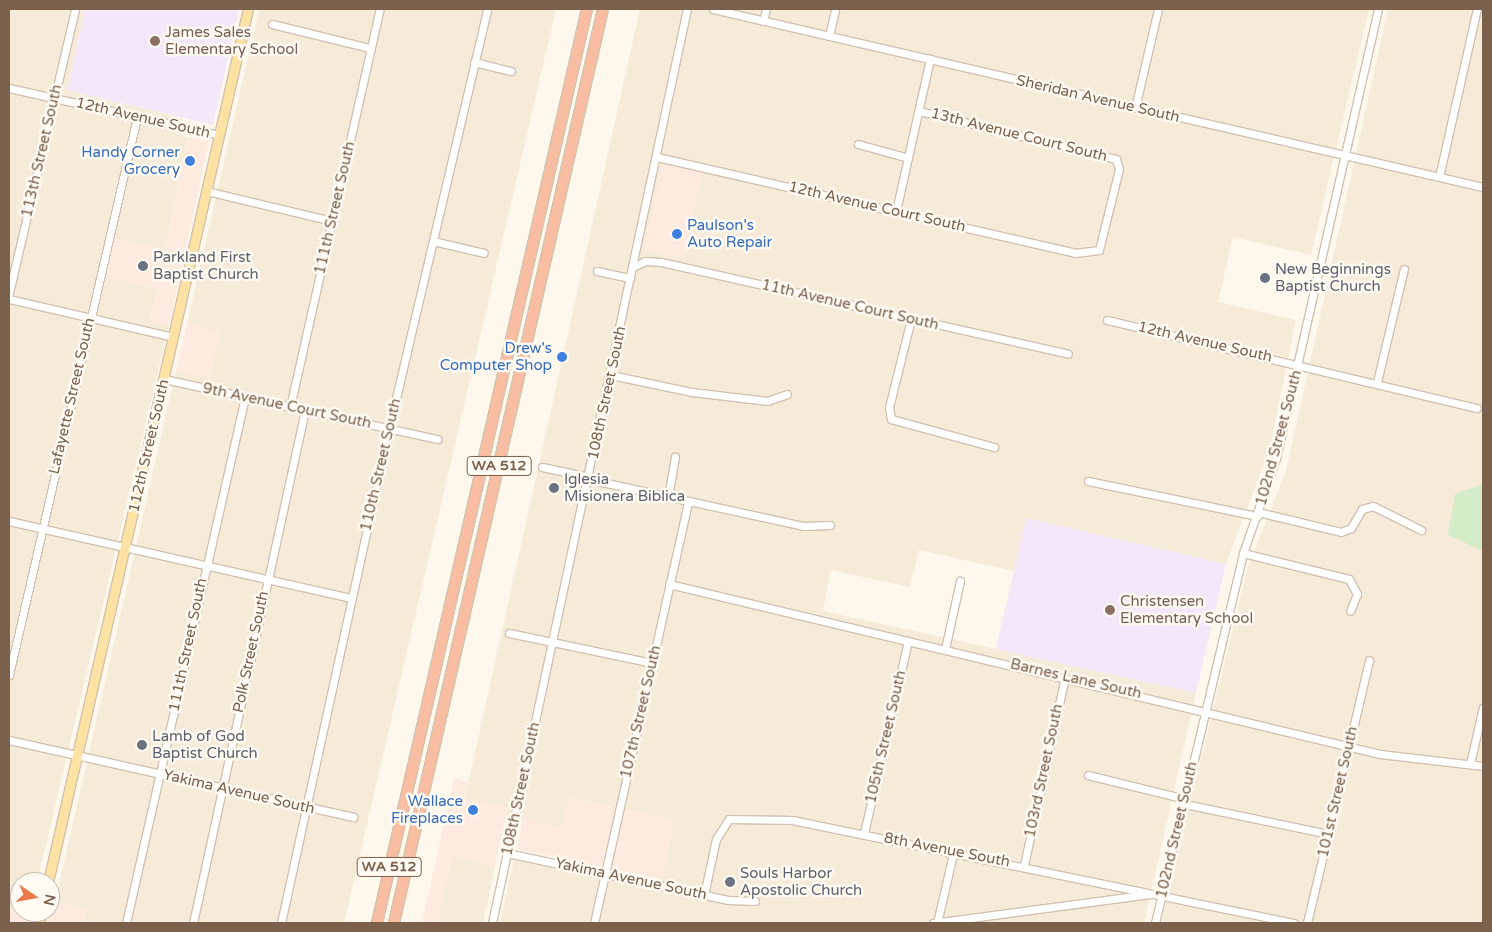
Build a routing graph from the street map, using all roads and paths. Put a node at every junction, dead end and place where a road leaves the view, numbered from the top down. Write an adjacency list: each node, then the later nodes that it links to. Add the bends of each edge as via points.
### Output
1 (75, 9): 22 (street, 113th Street South)
2 (248, 9): 26 (main road, 112th Street South)
3 (380, 9): 17 (street, 111th Street South)
4 (487, 9): 19 (street, 110th Street South)
5 (587, 9): 101 (highway, WA 512)
6 (604, 9): 102 (highway, WA 512)
7 (686, 9): 29 (street, 108th Street South)
8 (713, 9): 14 (street, Sheridan Avenue South)
9 (766, 9): 14 (street)
10 (835, 9): 16 (street)
11 (1158, 9): 23 (street)
12 (1378, 9): 28 (street, 102nd Street South)
13 (1477, 9): 31 (street)
14 (763, 20): 16 (street, Sheridan Avenue South)
15 (272, 24): 17 (street)
16 (829, 36): 18 (street, Sheridan Avenue South)
17 (370, 48): 35 (street, 111th Street South)
18 (930, 59): 23 (street, Sheridan Avenue South); 24 (street)
19 (474, 62): 20 (street); 36 (street, 110th Street South)
20 (511, 72)
21 (9, 88): 22 (street, 12th Avenue South)
22 (55, 98): 25 (street, 12th Avenue South); 43 (street, 113th Street South)
23 (1136, 108): 28 (street, Sheridan Avenue South)
24 (919, 111): 30 (street); 38 (street, 13th Avenue Court South, via 1098,152 1117,161 1116,181)
25 (137, 117): 26 (street, 12th Avenue South); 45 (street, Lafayette Street South)
26 (218, 135): 33 (main road, 112th Street South)
27 (858, 144): 30 (street)
28 (1343, 155): 31 (street, Sheridan Avenue South); 50 (street, 102nd Street South)
29 (657, 157): 34 (street, 12th Avenue Court South); 39 (street, 108th Street South)
30 (908, 158): 34 (street)
31 (1439, 177): 32 (street, Sheridan Avenue South)
32 (1483, 187)
33 (206, 191): 35 (street); 48 (main road, 112th Street South)
34 (896, 211): 38 (street, 12th Avenue Court South, via 1076,253)
35 (332, 220): 56 (street, 111th Street South)
36 (433, 241): 37 (street); 59 (street, 110th Street South)
37 (484, 253)
38 (1096, 253)
39 (632, 267): 42 (street, 108th Street South); 46 (street, 11th Avenue Court South, via 645,261 661,262)
40 (1404, 269): 53 (street)
41 (596, 271): 42 (street)
42 (630, 278): 51 (street, 108th Street South)
43 (9, 293)
44 (9, 299): 45 (street)
45 (90, 318): 48 (street); 71 (street, Lafayette Street South)
46 (911, 319): 49 (street, 11th Avenue Court South); 61 (street, via 889,407 891,419)
47 (1107, 320): 50 (street, 12th Avenue South)
48 (174, 337): 52 (main road, 112th Street South)
49 (1068, 354)
50 (1299, 364): 53 (street, 12th Avenue South); 68 (street, 102nd Street South)
51 (611, 375): 54 (street, via 692,392 767,401); 64 (street, 108th Street South)
52 (164, 379): 55 (street, 9th Avenue Court South); 73 (main road, 112th Street South)
53 (1376, 382): 57 (street, 12th Avenue South)
54 (788, 394)
55 (245, 397): 56 (street, 9th Avenue Court South); 75 (street, 111th Street South)
56 (290, 406): 58 (street, 9th Avenue Court South)
57 (1478, 408)
58 (306, 410): 59 (street, 9th Avenue Court South); 76 (street, Polk Street South)
59 (389, 428): 60 (street, 9th Avenue Court South); 79 (street, 110th Street South)
60 (438, 439)
61 (994, 447)
62 (675, 457): 66 (street)
63 (542, 467): 64 (street)
64 (589, 478): 66 (street); 83 (street, 108th Street South)
65 (1088, 481): 68 (street)
66 (668, 497): 67 (street)
67 (688, 501): 70 (street, via 802,526); 78 (street, 107th Street South)
68 (1258, 514): 72 (street, via 1342,532 1351,528 1362,508 1373,506); 74 (street, 102nd Street South)
69 (9, 521): 71 (street)
70 (830, 525)
71 (42, 529): 73 (street); 87 (street, Lafayette Street South)
72 (1421, 530)
73 (125, 548): 75 (street); 93 (main road, 112th Street South)
74 (1243, 553): 80 (street, via 1349,579 1357,594); 90 (street, 102nd Street South)
75 (205, 566): 76 (street); 96 (street, 111th Street South)
76 (266, 580): 79 (street); 98 (street, Polk Street South)
77 (960, 580): 84 (street)
78 (669, 584): 82 (street, Barnes Lane South); 86 (street, 107th Street South)
79 (351, 598): 100 (street, 110th Street South)
80 (1350, 611)
81 (509, 633): 83 (street)
82 (908, 641): 84 (street, Barnes Lane South); 104 (street, 105th Street South)
83 (553, 642): 86 (street); 106 (street, 108th Street South)
84 (945, 649): 88 (street, Barnes Lane South)
85 (1370, 660): 92 (street, 101st Street South)
86 (652, 663): 110 (street, 107th Street South)
87 (9, 675)
88 (1064, 676): 90 (street, Barnes Lane South); 108 (street, 103rd Street South)
89 (1483, 707): 94 (street)
90 (1205, 710): 92 (street, Barnes Lane South); 99 (street, 102nd Street South)
91 (9, 740): 93 (street, Yakima Avenue South)
92 (1348, 746): 94 (street, Barnes Lane South); 105 (street, 101st Street South)
93 (76, 755): 96 (street, Yakima Avenue South); 109 (main road, 112th Street South)
94 (1470, 764): 95 (street, Barnes Lane South)
95 (1483, 766)
96 (160, 774): 98 (street, Yakima Avenue South); 115 (street, 111th Street South)
97 (1088, 775): 99 (street)
98 (223, 788): 100 (street, Yakima Avenue South); 116 (street, Polk Street South)
99 (1185, 801): 105 (street); 113 (street, 102nd Street South)
100 (306, 807): 103 (street, Yakima Avenue South); 117 (street, 110th Street South)
101 (402, 810): 118 (highway); 119 (highway, WA 512)
102 (420, 814): 120 (highway, WA 512); 121 (highway)
103 (353, 817)
104 (864, 834): 107 (street, 8th Avenue South); 112 (street, 8th Avenue South, via 792,820 729,819 716,839)
105 (1328, 834): 127 (street, 101st Street South)
106 (507, 853): 110 (street, Yakima Avenue South); 122 (street, 108th Street South)
107 (953, 854): 108 (street, 8th Avenue South); 124 (street)
108 (1024, 865): 111 (street, 8th Avenue South)
109 (50, 872)
110 (604, 874): 112 (street, Yakima Avenue South); 123 (street, 107th Street South)
111 (1150, 894): 113 (street, 8th Avenue South); 124 (street)
112 (704, 895): 114 (street, Yakima Avenue South)
113 (1162, 897): 125 (street, 102nd Street South); 126 (street)
114 (755, 901)
115 (126, 923)
116 (192, 923)
117 (280, 923)
118 (372, 923)
119 (376, 923)
120 (394, 923)
121 (401, 923)
122 (492, 923)
123 (594, 923)
124 (936, 923)
125 (1155, 923)
126 (1294, 923)
127 (1307, 923)

